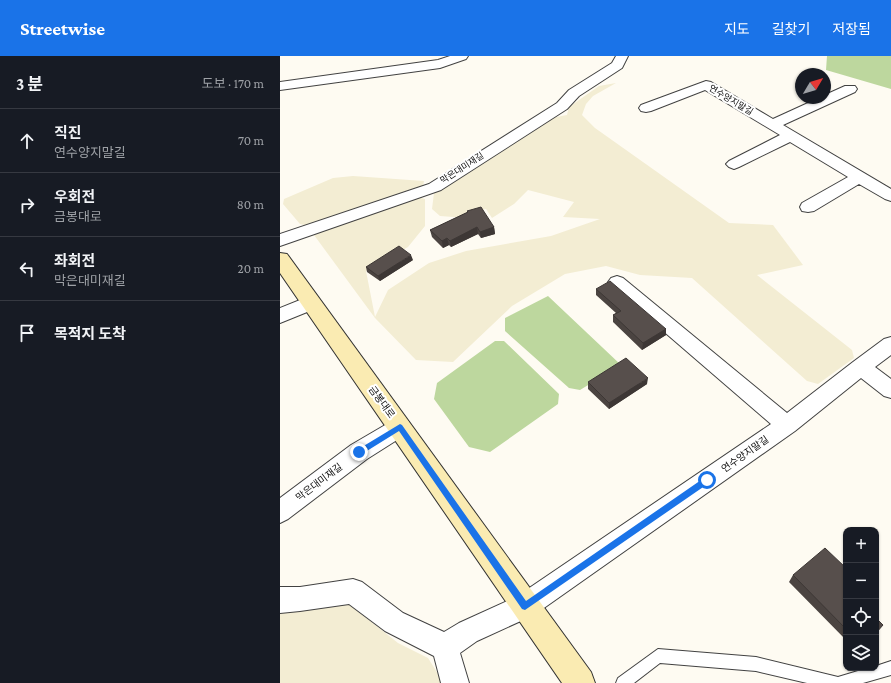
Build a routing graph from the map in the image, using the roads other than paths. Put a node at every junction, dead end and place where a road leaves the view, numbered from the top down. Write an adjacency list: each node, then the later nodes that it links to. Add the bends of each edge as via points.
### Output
1 (462, 56): 3 (street, via 440,64)
2 (622, 56): 12 (street, 막은대미재길, via 617,65 574,92 562,106 434,187)
3 (280, 86)
4 (850, 89): 6 (street)
5 (646, 108): 6 (street, 연수양지말길, via 706,85)
6 (772, 125): 7 (street, 연수양지말길)
7 (790, 136): 8 (street); 9 (street, 연수양지말길)
8 (734, 164)
9 (860, 177): 10 (street, 연수양지말길); 11 (street)
10 (891, 196)
11 (808, 208)
12 (280, 240)
13 (280, 259): 15 (street, 금봉대로)
14 (617, 282): 20 (street)
15 (310, 303): 16 (street); 21 (street, 금봉대로)
16 (280, 316)
17 (891, 344): 18 (street, 연수양지말길)
18 (860, 367): 19 (street); 20 (street, 연수양지말길)
19 (891, 390)
20 (787, 425): 24 (street, 연수양지말길)
21 (400, 427): 22 (street, 막은대미재길, via 359,452); 24 (street, 금봉대로)
22 (280, 512)
23 (280, 600): 25 (street, via 300,600 353,591 394,622)
24 (525, 606): 25 (street, 연수양지말길, via 468,632); 28 (street, 금봉대로)
25 (445, 647): 27 (street)
26 (891, 668): 31 (lane)
27 (454, 683)
28 (580, 683)
29 (623, 683): 30 (lane, via 658,656 756,664)
30 (835, 683)
31 (840, 683)

